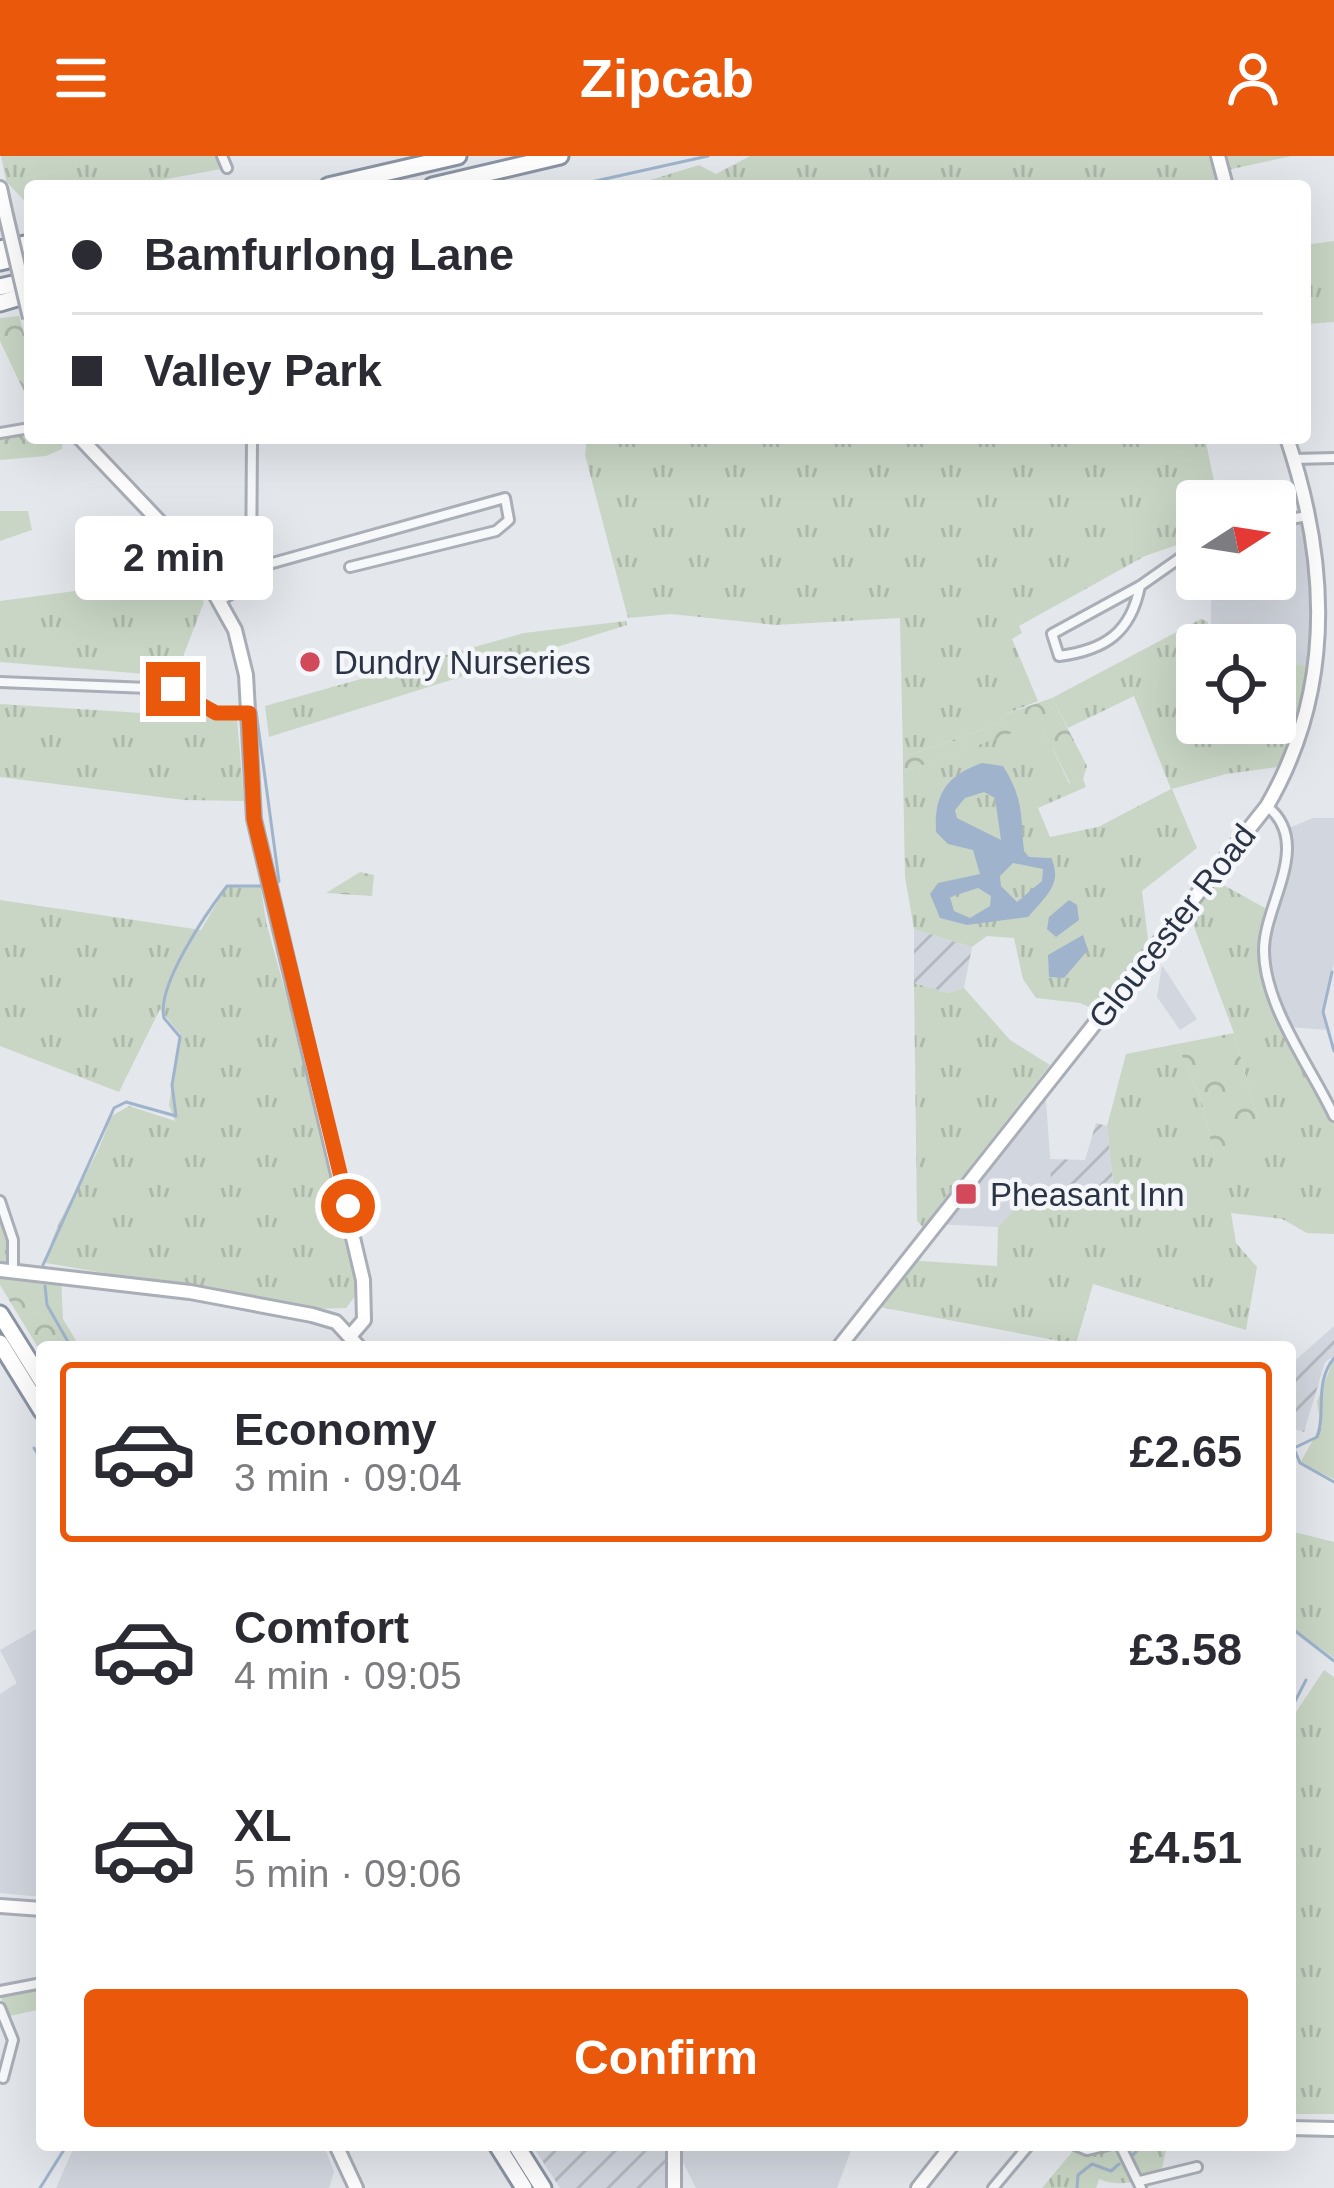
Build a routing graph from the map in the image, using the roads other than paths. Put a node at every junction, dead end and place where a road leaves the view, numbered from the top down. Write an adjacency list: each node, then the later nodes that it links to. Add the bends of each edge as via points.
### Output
1 (222, 156): 4 (street)
2 (458, 156): 5 (highway)
3 (560, 156): 6 (highway)
4 (227, 168)
5 (354, 180)
6 (458, 180)
7 (0, 188): 8 (street, bridge)
8 (24, 292)
9 (86, 444): 20 (street, via 196,560)
10 (253, 444): 18 (street)
11 (1289, 444): 13 (street, Gloucester Road)
12 (1334, 458): 13 (street)
13 (1294, 460): 14 (street, Gloucester Road)
14 (1308, 515): 15 (street); 23 (street, Gloucester Road, via 1323,600 1321,668 1305,731)
15 (1296, 518)
16 (1176, 561): 19 (street)
17 (350, 567): 18 (street, via 496,531 509,520 505,498)
18 (251, 568): 20 (street, via 248,586)
19 (1140, 586): 19 (street, via 1052,634 1059,656 1128,626)
20 (221, 600): 22 (street, via 235,630)
21 (0, 682): 22 (street, via 173,689 216,713)
22 (249, 713): 28 (street, via 254,819 363,1280 364,1320)
23 (1267, 806): 24 (street, via 1280,818 1286,849 1266,931 1266,969); 29 (street, Gloucester Road)
24 (1334, 1116)
25 (0, 1201): 26 (street, via 13,1240)
26 (6, 1270): 28 (street, via 312,1315 336,1322)
27 (0, 1314): 31 (highway)
28 (355, 1341)
29 (844, 1341)
30 (0, 1343): 32 (highway)
31 (36, 1372)
32 (36, 1401)
33 (0, 1906): 34 (street)
34 (36, 1909)
35 (36, 1984): 36 (street)
36 (0, 1991)
37 (0, 2008): 38 (street, via 13,2040)
38 (3, 2078)
39 (1296, 2128): 40 (street)
40 (1334, 2128)
41 (338, 2151): 51 (street)
42 (339, 2151): 52 (street)
43 (501, 2151): 53 (highway)
44 (520, 2151): 54 (highway)
45 (674, 2151): 55 (street)
46 (947, 2151): 56 (street)
47 (1024, 2151): 57 (street)
48 (1123, 2151): 50 (street)
49 (1191, 2171): 50 (street)
50 (1141, 2184)
51 (345, 2188)
52 (356, 2188)
53 (524, 2188)
54 (543, 2188)
55 (674, 2188)
56 (918, 2188)
57 (993, 2188)

